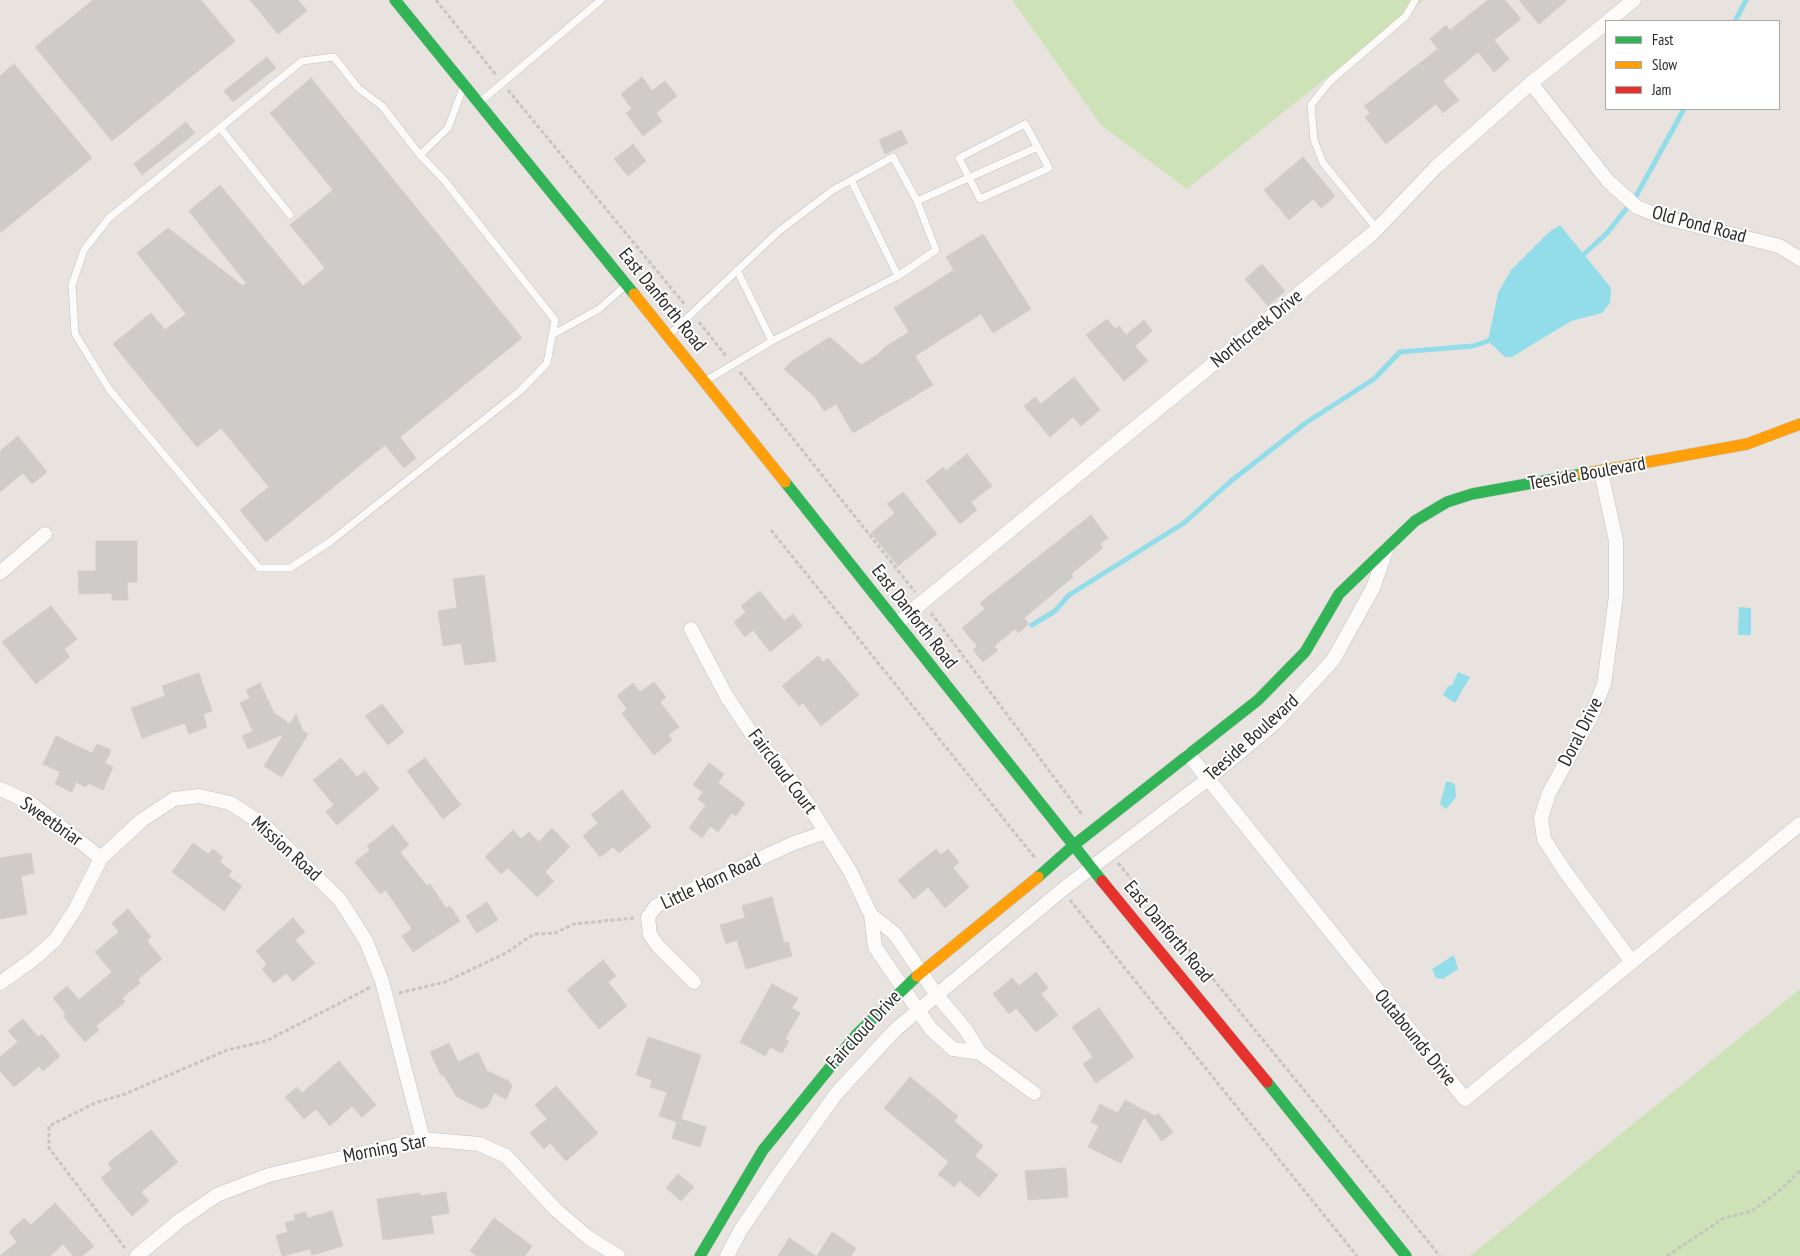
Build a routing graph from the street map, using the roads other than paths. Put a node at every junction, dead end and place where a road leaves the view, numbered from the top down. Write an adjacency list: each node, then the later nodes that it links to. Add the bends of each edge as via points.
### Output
1 (395, 0): 8 (street, East Danforth Road)
2 (601, 0): 9 (lane)
3 (1415, 0): 17 (lane, via 1406,16 1329,82 1312,105 1314,140 1323,163)
4 (1634, 0): 5 (street, Northcreek Drive)
5 (1609, 20)
6 (1605, 24): 7 (street, Northcreek Drive)
7 (1530, 83): 17 (street, Northcreek Drive, via 1436,167); 18 (street, Old Pond Road, via 1608,181 1637,207 1662,217 1779,246)
8 (464, 85): 9 (street, East Danforth Road); 12 (lane, via 448,128)
9 (478, 103): 21 (street, East Danforth Road)
10 (221, 128): 12 (lane, via 302,61 334,57 358,88 382,106); 16 (lane); 22 (lane, via 109,218 84,250 72,285 74,334 109,389 259,568 290,568 331,541 512,396 547,363)
11 (1038, 147): 13 (lane); 13 (lane, via 1025,124 959,158); 13 (lane, via 1049,168 980,199)
12 (420, 155): 22 (lane, via 444,180 555,320)
13 (969, 178): 15 (lane)
14 (851, 180): 15 (lane, via 893,157); 19 (lane, via 778,232); 20 (lane)
15 (917, 201): 20 (lane, via 936,250)
16 (290, 215)
17 (1377, 229): 31 (street, Northcreek Drive)
18 (1800, 259)
19 (737, 270): 23 (lane); 24 (lane)
20 (898, 276): 24 (lane)
21 (627, 284): 22 (lane, via 599,309); 23 (street, East Danforth Road)
22 (552, 334)
23 (668, 335): 25 (street, East Danforth Road)
24 (772, 342): 25 (lane)
25 (705, 381): 31 (street, East Danforth Road)
26 (1800, 424): 27 (street, Teeside Boulevard, via 1747,444)
27 (1601, 472): 29 (street, Teeside Boulevard, via 1472,494 1447,502 1415,521); 42 (street, Doral Drive, via 1616,541 1616,596 1604,684 1591,717 1549,793 1541,818 1544,839)
28 (45, 534): 30 (street)
29 (1387, 548): 33 (street, Teeside Boulevard, via 1339,594 1305,652 1258,700); 34 (street, Teeside Boulevard, via 1373,588 1333,660 1274,723)
30 (0, 573)
31 (897, 623): 38 (street, East Danforth Road)
32 (691, 629): 37 (street, Faircloud Court, via 727,697)
33 (1189, 755): 34 (street, Outabounds Drive); 38 (street, Teeside Boulevard)
34 (1208, 779): 40 (street, Teeside Boulevard); 42 (street, Outabounds Drive, via 1465,1099)
35 (0, 790): 39 (street, Sweetbriar, via 29,802)
36 (1800, 824): 42 (street, Outabounds Drive)
37 (826, 832): 41 (street, Faircloud Court, via 850,871); 44 (street, Little Horn Road, via 794,843 656,906 648,917 650,935)
38 (1074, 846): 40 (street, East Danforth Road); 43 (street, Faircloud Drive)
39 (101, 858): 45 (street, Mission Road, via 76,908 55,940); 51 (street, Mission Road, via 142,820 174,798 199,796 230,803 264,825 340,900 366,941 382,981)
40 (1092, 869): 47 (street, Faircloud Drive); 56 (street, East Danforth Road, via 1192,988)
41 (871, 915): 43 (street, Faircloud Court, via 894,933); 46 (street, Faircloud Court, via 875,947)
42 (1632, 962)
43 (921, 972): 46 (street, Faircloud Drive); 47 (street, Faircloud Court)
44 (694, 982)
45 (0, 983)
46 (903, 988): 48 (street, Faircloud Court); 54 (street, Faircloud Drive, via 857,1034 762,1150)
47 (936, 994): 48 (street, Faircloud Drive); 49 (street, Faircloud Court, via 966,1030)
48 (918, 1010): 49 (street, Faircloud Court, via 931,1029 953,1049); 55 (street, Faircloud Drive, via 836,1094 755,1208)
49 (980, 1053): 50 (street, Faircloud Court)
50 (1034, 1093)
51 (423, 1139): 52 (street, Morning Star, via 269,1175 217,1195); 53 (street, Morning Star, via 479,1144 506,1156 556,1210 589,1238)
52 (132, 1252)
53 (618, 1256)
54 (700, 1256)
55 (727, 1256)
56 (1406, 1256)

